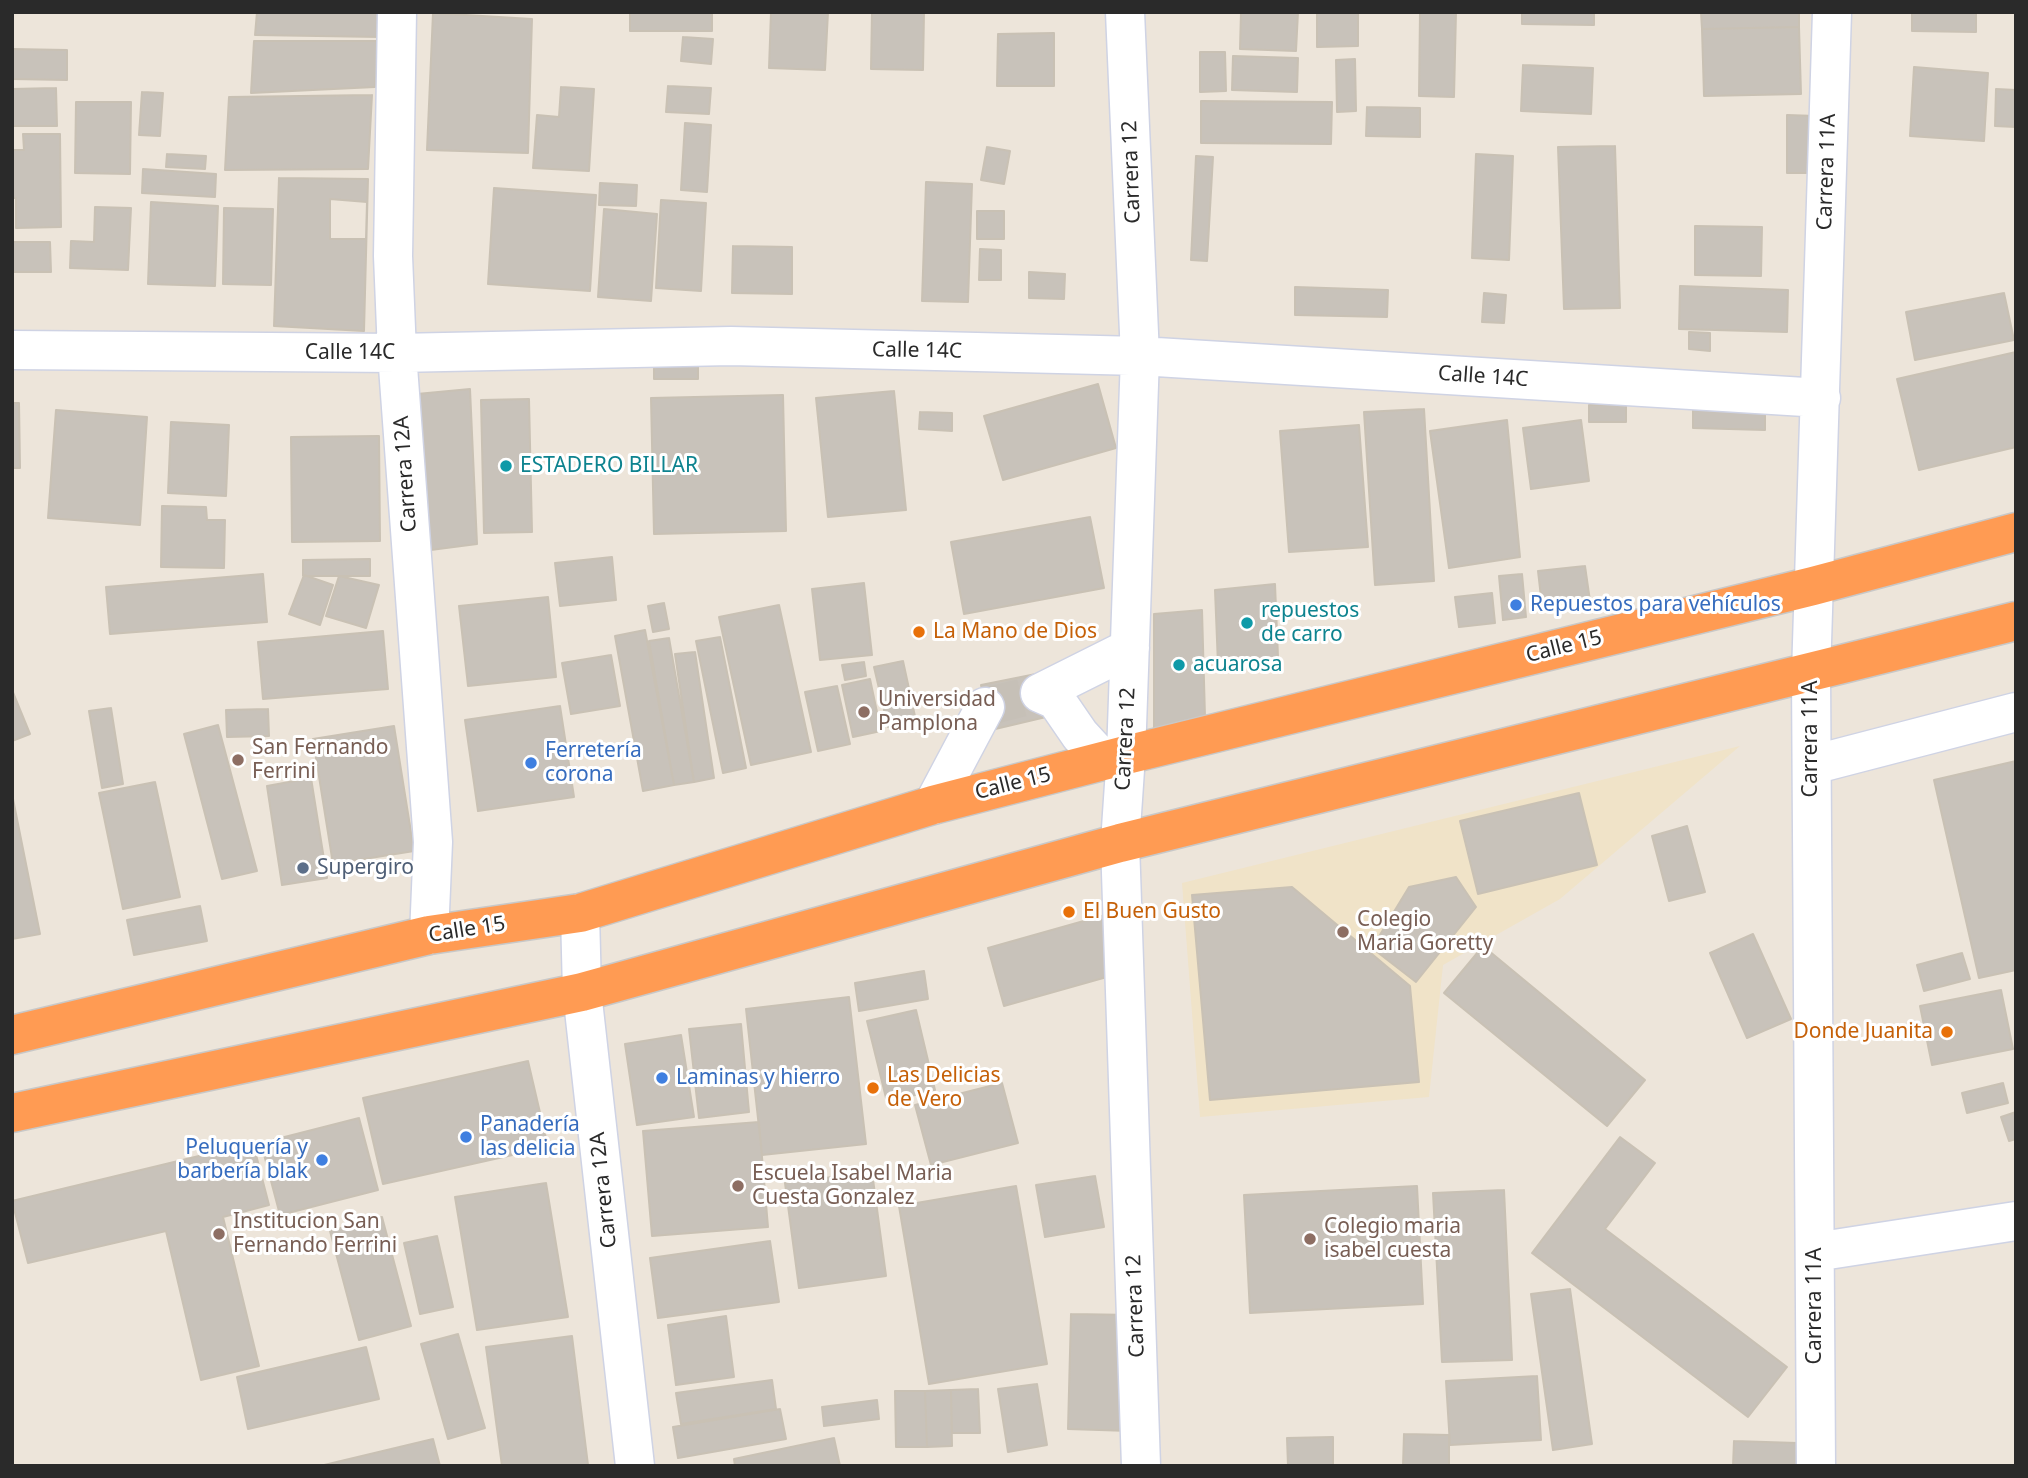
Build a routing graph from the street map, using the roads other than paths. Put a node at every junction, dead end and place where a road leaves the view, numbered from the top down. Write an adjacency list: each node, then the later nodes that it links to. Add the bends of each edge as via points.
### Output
1 (397, 12): 5 (street, Carrera 12A, via 393,256)
2 (1125, 12): 6 (street, Carrera 12)
3 (1832, 12): 7 (street, Carrera 11A)
4 (12, 349): 5 (street, Calle 14C)
5 (397, 354): 6 (street, Calle 14C, via 732,346); 20 (street, Carrera 12A, via 433,842)
6 (1140, 356): 7 (street, Calle 14C); 11 (street, Carrera 12)
7 (1821, 398): 9 (street, Carrera 11A)
8 (2016, 532): 9 (highway, Calle 15)
9 (1813, 586): 12 (street, Carrera 11A); 15 (highway, Calle 15)
10 (2016, 621): 12 (highway)
11 (1130, 648): 15 (street, Carrera 12); 15 (street, via 1040,692 1056,700 1080,735)
12 (1811, 674): 16 (street, Carrera 11A); 18 (highway)
13 (985, 707): 17 (street)
14 (2016, 712): 16 (street)
15 (1115, 758): 17 (highway, Calle 15); 18 (street, Carrera 12)
16 (1812, 765): 25 (street, Carrera 11A)
17 (933, 805): 19 (highway, Calle 15)
18 (1120, 843): 21 (highway); 27 (street, Carrera 12)
19 (580, 913): 20 (highway, Calle 15); 21 (street, Carrera 12A)
20 (429, 935): 22 (highway, Calle 15)
21 (582, 992): 23 (highway); 26 (street, Carrera 12A)
22 (12, 1035)
23 (12, 1112)
24 (2016, 1222): 25 (street)
25 (1815, 1252): 28 (street, Carrera 11A)
26 (635, 1466)
27 (1141, 1466)
28 (1816, 1466)

